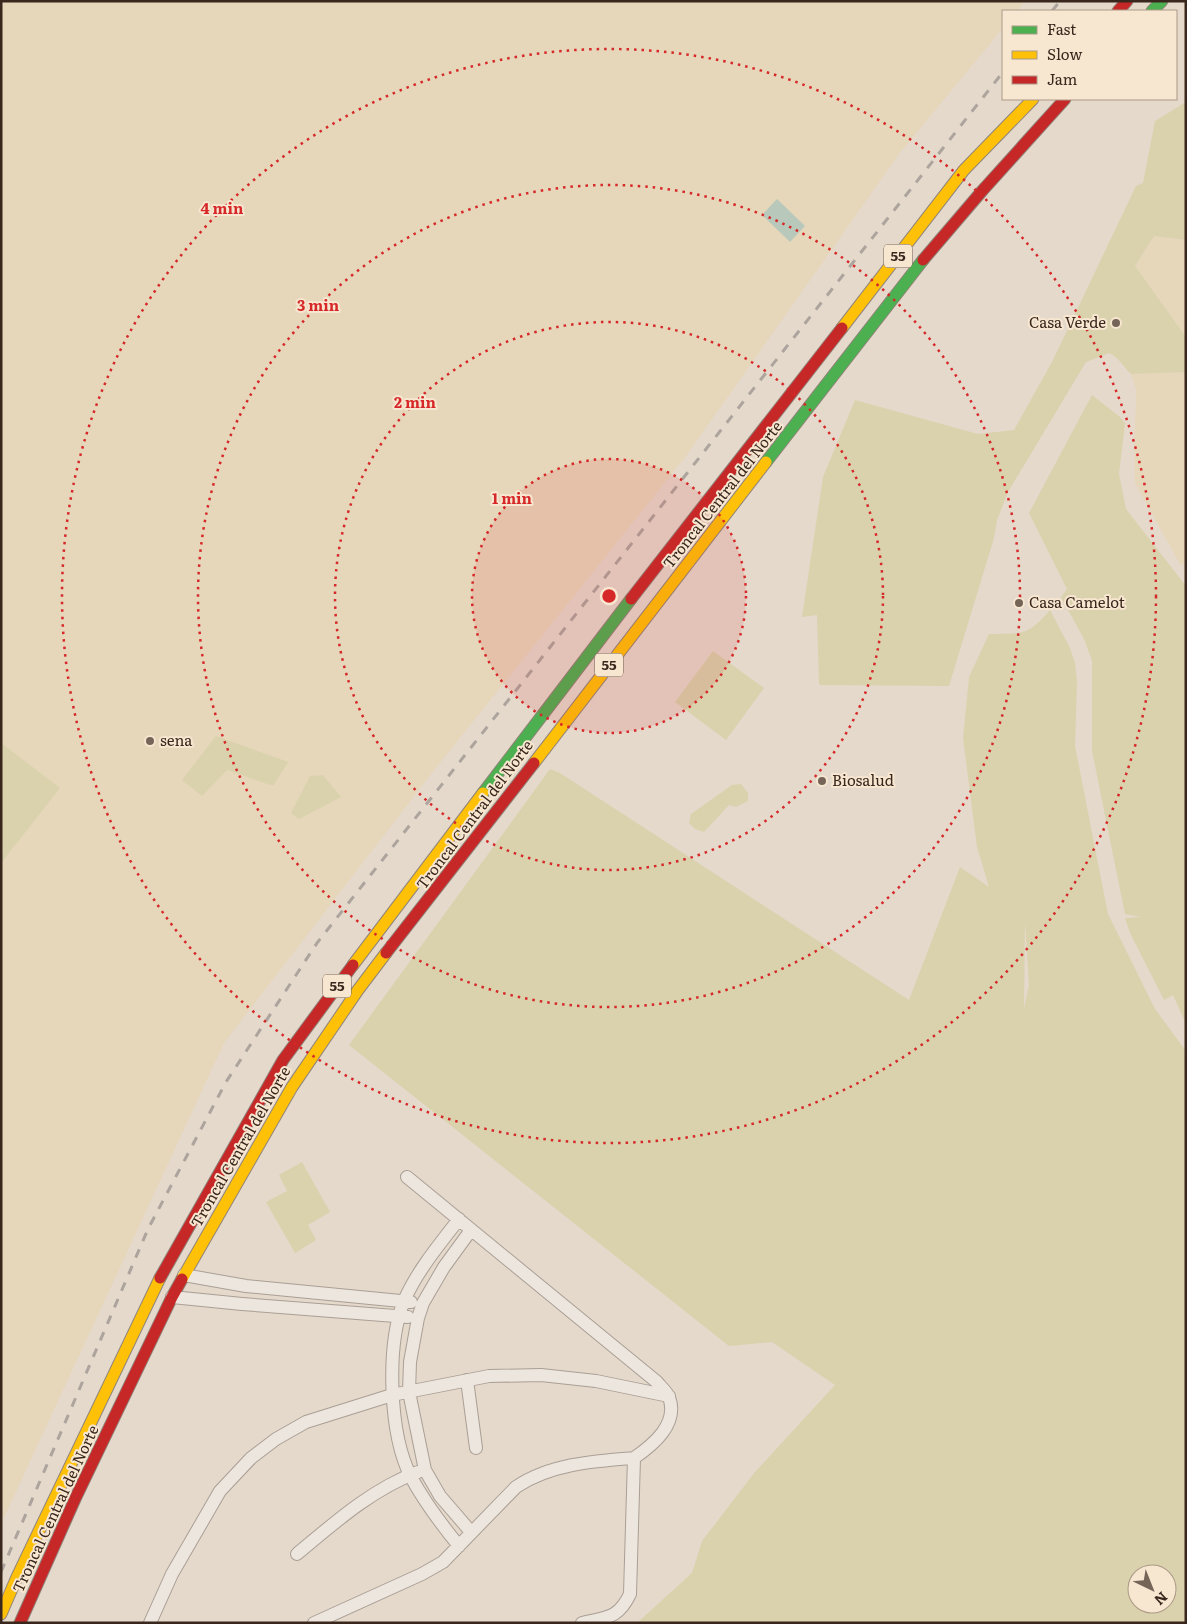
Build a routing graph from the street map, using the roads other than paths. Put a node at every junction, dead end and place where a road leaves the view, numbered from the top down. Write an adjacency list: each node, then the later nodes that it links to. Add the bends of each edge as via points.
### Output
1 (1162, 1): 2 (highway)
2 (1153, 10)
3 (1032, 100): 27 (highway, Troncal Central del Norte / 55, via 964,170 520,743 283,1060 162,1275)
4 (1064, 100): 8 (highway, Troncal Central del Norte / 55, via 915,269 358,990 292,1087)
5 (407, 1177): 6 (street)
6 (459, 1219): 7 (street); 11 (street, via 429,1258)
7 (471, 1230): 12 (street); 19 (street, via 657,1382)
8 (184, 1275): 9 (street); 10 (highway, Troncal Central del Norte / 55)
9 (299, 1291): 11 (street); 13 (street)
10 (172, 1296): 13 (street); 28 (highway, Troncal Central del Norte / 55)
11 (404, 1301): 12 (street); 14 (street)
12 (423, 1303): 15 (street)
13 (297, 1308): 14 (street)
14 (399, 1316): 15 (street); 18 (street, via 392,1354)
15 (418, 1318): 17 (street, via 410,1362)
16 (466, 1380): 17 (street); 19 (street, via 541,1375 596,1381); 20 (street)
17 (409, 1392): 18 (street); 22 (street)
18 (392, 1395): 23 (street, via 399,1440); 29 (street, via 306,1422 251,1458 220,1491 172,1574)
19 (669, 1396): 21 (street, via 672,1412 667,1426)
20 (476, 1448)
21 (634, 1458): 24 (street, via 592,1461 528,1479); 31 (street, via 630,1594 624,1606 613,1616)
22 (425, 1470): 23 (street); 24 (street, via 440,1496)
23 (410, 1475): 25 (street, via 431,1511); 26 (street, via 371,1496)
24 (471, 1532): 25 (street)
25 (459, 1546): 30 (street, via 443,1562 422,1574)
26 (297, 1554)
27 (1, 1614)
28 (20, 1623)
29 (150, 1623)
30 (314, 1623)
31 (582, 1623)

